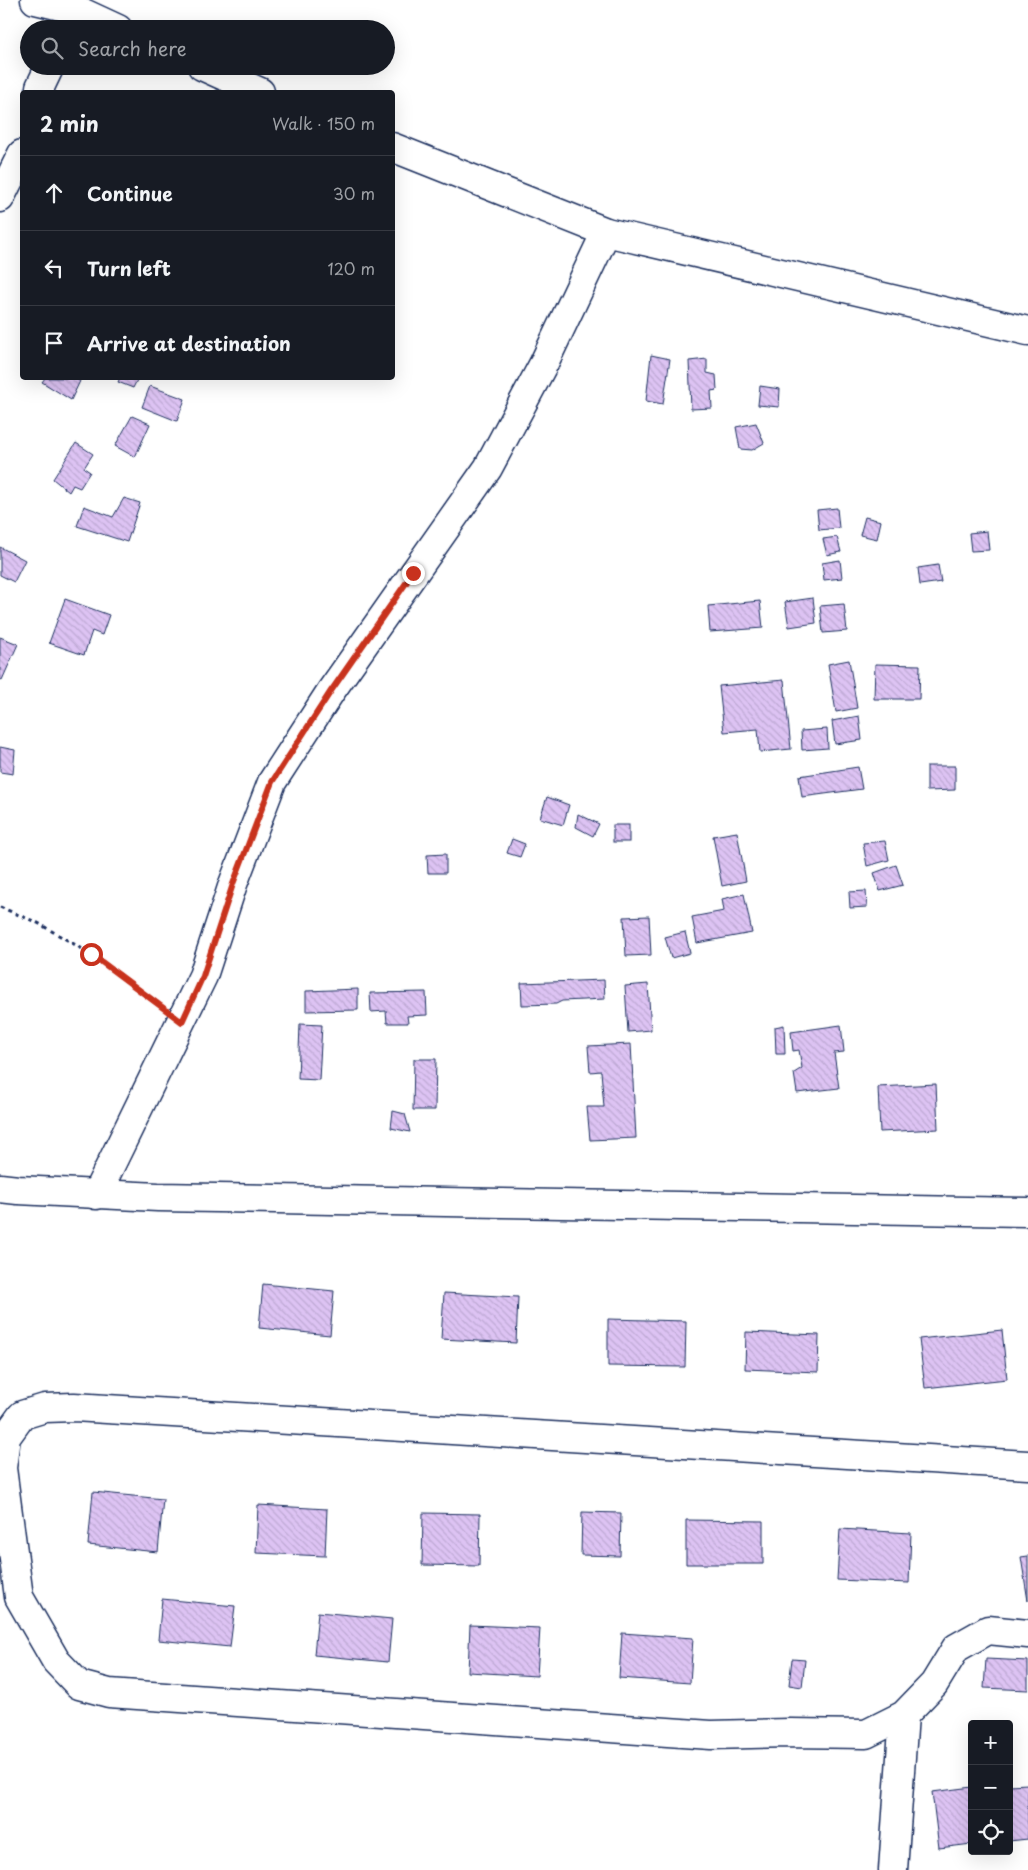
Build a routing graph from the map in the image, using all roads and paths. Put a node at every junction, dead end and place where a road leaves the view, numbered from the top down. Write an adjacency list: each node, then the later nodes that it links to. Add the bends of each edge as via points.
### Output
1 (35, 0): 2 (street)
2 (72, 20)
3 (46, 75): 5 (street)
4 (222, 75): 6 (street)
5 (40, 90)
6 (256, 90)
7 (395, 148): 10 (street)
8 (20, 158): 9 (street)
9 (0, 198)
10 (606, 232): 11 (street); 13 (street, via 544,363 488,468 337,683 272,782 233,884 203,976)
11 (1028, 331)
12 (0, 907): 13 (path, via 38,923 91,954)
13 (182, 1022): 15 (street)
14 (0, 1188): 15 (street)
15 (96, 1195): 16 (street)
16 (1028, 1212)
17 (1028, 1466): 19 (street, via 74,1407 44,1408 22,1415 6,1437 2,1468 19,1598 56,1661 79,1685 109,1693 711,1735 866,1734)
18 (1028, 1634): 19 (street, via 988,1630 956,1648 934,1684)
19 (904, 1715): 20 (street)
20 (893, 1870)

